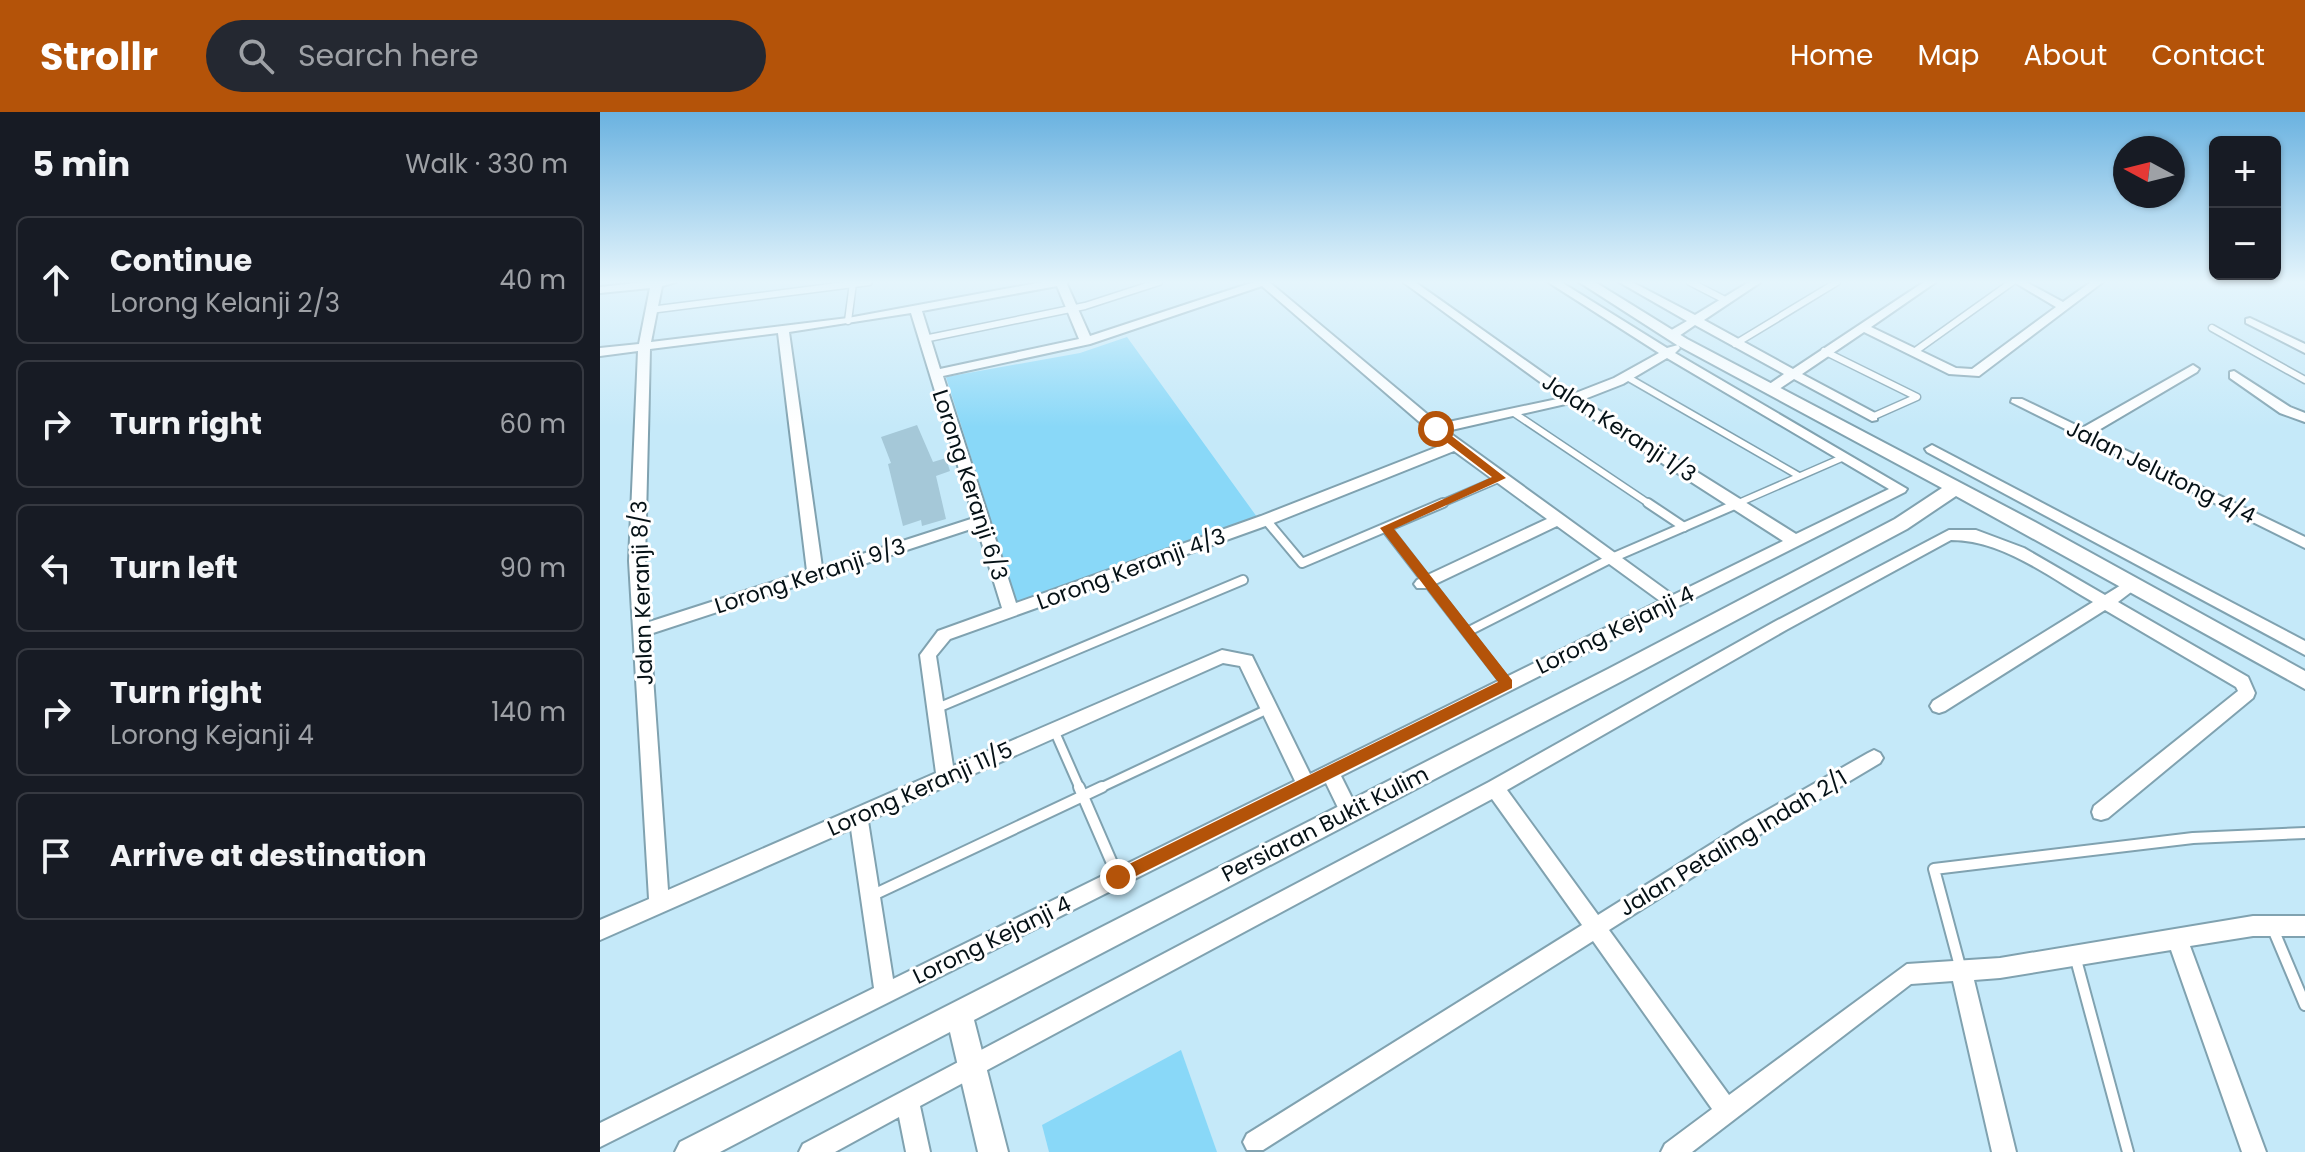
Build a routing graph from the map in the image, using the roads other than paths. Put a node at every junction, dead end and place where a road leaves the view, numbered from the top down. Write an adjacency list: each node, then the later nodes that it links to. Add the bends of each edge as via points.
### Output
1 (783, 330): 62 (street)
2 (647, 331): 25 (street, Jalan Keranji 8/3)
3 (778, 331): 25 (street)
4 (922, 331): 22 (street, Lorong Keranji 6/3)
5 (965, 331): 22 (lane)
6 (1082, 331): 23 (street)
7 (1118, 331): 23 (street)
8 (1321, 331): 43 (street)
9 (1476, 331): 38 (street, Jalan Keranji 1/3)
10 (1631, 331): 30 (street)
11 (1665, 331): 21 (street)
12 (1683, 331): 21 (street)
13 (1709, 331): 24 (street)
14 (1757, 331): 24 (lane)
15 (1856, 331): 27 (street)
16 (1869, 331): 29 (street)
17 (1944, 331): 29 (lane)
18 (2032, 331): 29 (street, via 1975,373 1961,374)
19 (2217, 331): 36 (lane)
20 (2269, 331): 26 (street)
21 (1677, 338): 30 (street); 37 (street)
22 (924, 339): 33 (street, Lorong Keranji 6/3)
23 (1086, 341): 33 (street)
24 (1735, 344): 32 (street)
25 (644, 346): 28 (street); 69 (street, Jalan Keranji 8/3, via 637,561)
26 (2305, 349)
27 (1824, 351): 32 (street); 41 (lane, via 1917,397)
28 (600, 352)
29 (1914, 352)
30 (1667, 353): 35 (street); 47 (street)
31 (2193, 369): 44 (street)
32 (1790, 373): 37 (street); 41 (street)
33 (935, 374): 55 (street, Lorong Keranji 6/3)
34 (2234, 375): 42 (street)
35 (1627, 377): 38 (street); 48 (lane)
36 (2305, 380)
37 (1772, 388): 50 (street)
38 (1575, 401): 40 (street); 51 (street, Jalan Keranji 1/3)
39 (2017, 402): 44 (street, Jalan Jelutong 4/4)
40 (1514, 413): 43 (street); 56 (lane)
41 (1872, 417)
42 (2305, 418)
43 (1436, 429): 45 (street)
44 (2082, 434): 60 (street, Jalan Jelutong 4/4)
45 (1455, 445): 49 (street); 53 (street, Lorong Keranji 4/3)
46 (1932, 449): 52 (street)
47 (1844, 457): 48 (lane); 59 (street, Lorong Kejanji 4, via 1900,489)
48 (1799, 476): 51 (lane)
49 (1501, 478): 54 (street); 58 (lane)
50 (1955, 488): 57 (street); 84 (street, Persiaran Bukit Kulim, via 1901,524)
51 (1737, 504): 56 (lane); 59 (street, Jalan Keranji 1/3)
52 (2046, 510): 57 (street); 71 (street)
53 (1266, 520): 58 (lane, via 1302,563); 68 (street, Lorong Keranji 4/3)
54 (1558, 520): 61 (street); 64 (street)
55 (980, 521): 62 (street, Lorong Keranji 9/3); 68 (street, Lorong Keranji 6/3)
56 (1684, 527): 61 (lane)
57 (2029, 527): 65 (street)
58 (1386, 528): 64 (lane)
59 (1795, 541): 66 (street, Lorong Kejanji 4)
60 (2305, 543)
61 (1612, 558): 66 (street); 70 (lane)
62 (815, 574): 69 (street, Lorong Keranji 9/3)
63 (1243, 580): 75 (lane)
64 (1426, 583): 70 (lane)
65 (2131, 586): 67 (street); 72 (street)
66 (1672, 602): 73 (street, Lorong Kejanji 4)
67 (2105, 602): 74 (street); 82 (street, via 2019,552 1976,535 1949,535); 85 (street, via 2242,682 2247,693)
68 (1011, 613): 75 (street, Lorong Keranji 4/3, via 944,635 933,646 928,655)
69 (641, 631): 90 (street, Jalan Keranji 8/3)
70 (1467, 632): 73 (lane)
71 (2305, 649)
72 (2305, 681)
73 (1507, 684): 79 (street, Lorong Kejanji 4)
74 (1939, 706)
75 (934, 709): 80 (street, Lorong Keranji 4/3)
76 (1268, 709): 77 (street, Lorong Keranji 11/5, via 1241,658 1222,656); 81 (street); 83 (lane)
77 (1054, 730): 80 (street, Lorong Keranji 11/5); 83 (lane)
78 (1874, 758): 93 (street, Jalan Petaling Indah 2/1)
79 (1330, 773): 81 (street, Lorong Kejanji 4); 84 (street)
80 (946, 778): 86 (street, Lorong Keranji 11/5)
81 (1306, 784): 88 (street, Lorong Kejanji 4)
82 (1495, 788): 93 (street, Jalan Petaling Indah 2/1); 101 (street)
83 (1082, 796): 88 (lane); 89 (lane)
84 (1349, 810): 100 (street, Persiaran Bukit Kulim)
85 (2101, 812)
86 (858, 816): 89 (street); 90 (street, Lorong Keranji 11/5)
87 (2305, 833): 97 (lane, via 2193,838 1934,869)
88 (1118, 877): 98 (street, Lorong Kejanji 4)
89 (871, 896): 98 (street)
90 (659, 904): 94 (street, Lorong Keranji 11/5)
91 (2271, 926): 92 (street); 95 (street); 99 (lane)
92 (2305, 926)
93 (1593, 929): 103 (street, Jalan Petaling Indah 2/1); 105 (street)
94 (600, 930)
95 (2177, 938): 96 (street); 113 (street)
96 (2075, 955): 97 (street); 112 (lane)
97 (1961, 971): 103 (street, via 1907,974); 111 (street)
98 (885, 993): 104 (street, Lorong Kejanji 4)
99 (2305, 1005)
100 (959, 1015): 101 (street); 106 (street, Persiaran Bukit Kulim)
101 (972, 1064): 102 (street); 109 (street)
102 (907, 1100): 107 (street); 108 (street)
103 (1727, 1111): 110 (street)
104 (600, 1135)
105 (1255, 1142)
106 (690, 1152)
107 (811, 1152)
108 (918, 1152)
109 (993, 1152)
110 (1673, 1152)
111 (2004, 1152)
112 (2128, 1152)
113 (2254, 1152)

